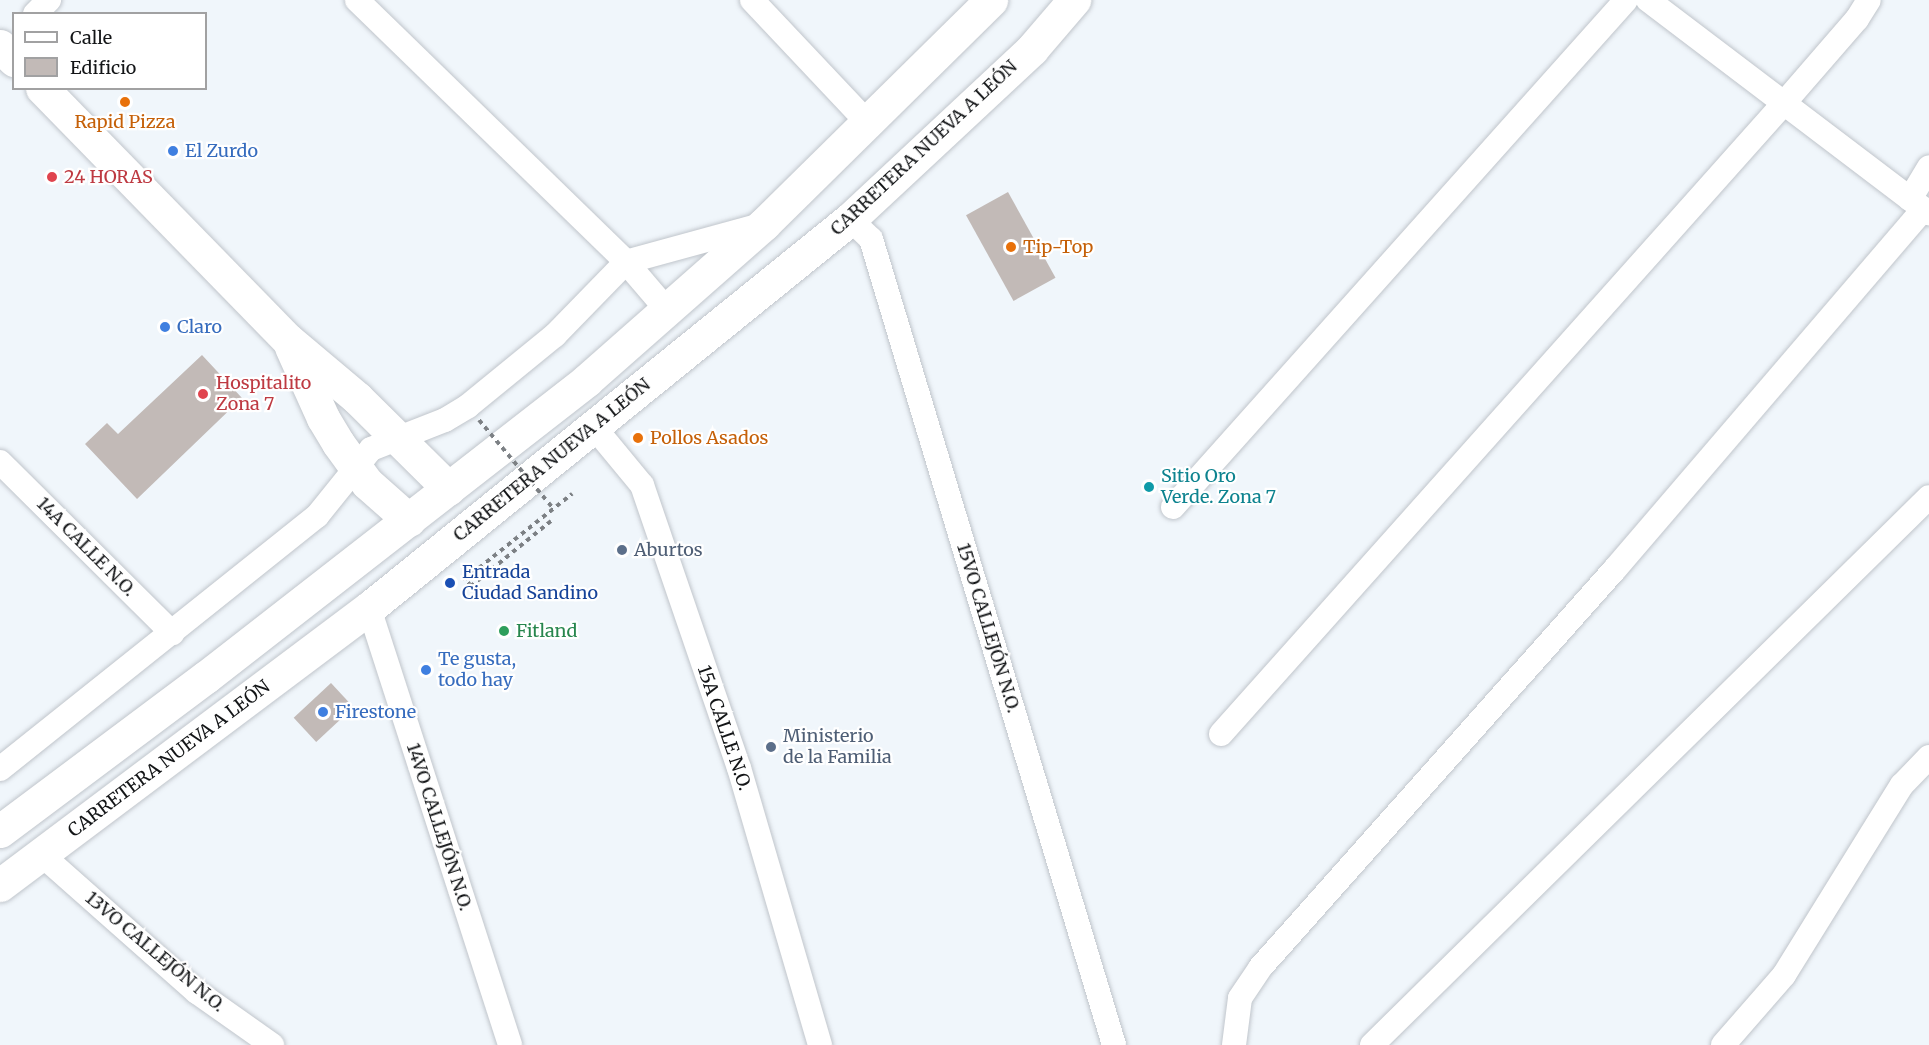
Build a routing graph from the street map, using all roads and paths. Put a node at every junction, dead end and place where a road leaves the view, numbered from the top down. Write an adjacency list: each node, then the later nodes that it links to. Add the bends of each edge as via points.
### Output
1 (49, 0): 9 (street)
2 (357, 0): 20 (street)
3 (752, 0): 15 (street)
4 (991, 0): 15 (main road)
5 (1074, 0): 18 (main road, CARRETERA NUEVA A LEÓN, via 1032,49)
6 (1626, 0): 31 (street)
7 (1648, 0): 14 (street)
8 (1869, 0): 14 (street, via 1857,20)
9 (36, 12)
10 (12, 36): 11 (street)
11 (0, 46): 12 (main road)
12 (12, 58)
13 (44, 90): 22 (main road)
14 (1785, 102): 17 (street); 37 (street)
15 (866, 121): 19 (main road)
16 (1929, 167): 17 (street)
17 (1921, 207): 47 (street, via 1615,569 1260,968 1240,998)
18 (850, 219): 24 (main road, CARRETERA NUEVA A LEÓN); 46 (street, 15VO CALLEJÓN N.O., via 871,240)
19 (764, 224): 20 (street); 21 (main road)
20 (626, 262): 21 (street); 25 (street, via 555,335 468,406 445,420)
21 (667, 310): 28 (main road, via 587,380)
22 (288, 340): 25 (main road); 27 (main road, via 323,418)
23 (479, 420): 32 (path, bridge)
24 (594, 427): 35 (main road, CARRETERA NUEVA A LEÓN); 45 (street, 15A CALLE N.O., via 642,486 739,768)
25 (398, 438): 27 (street, via 371,449); 28 (main road)
26 (0, 462): 36 (street, 14A CALLE N.O.)
27 (356, 469): 33 (main road); 36 (street, via 317,516)
28 (448, 489): 33 (main road)
29 (572, 494): 32 (path)
30 (1929, 497): 48 (street)
31 (1173, 507)
32 (553, 508): 34 (path, via 465,579 471,586)
33 (409, 520): 40 (main road)
34 (551, 521)
35 (369, 609): 41 (main road, CARRETERA NUEVA A LEÓN); 44 (street, 14VO CALLEJÓN N.O.)
36 (172, 633): 39 (street)
37 (1221, 734)
38 (1929, 757): 49 (street, via 1902,785 1784,975)
39 (0, 769)
40 (0, 831)
41 (42, 855): 42 (main road, CARRETERA NUEVA A LEÓN); 43 (street, 13VO CALLEJÓN N.O., via 197,992)
42 (0, 885)
43 (272, 1045)
44 (510, 1045)
45 (820, 1045)
46 (1114, 1045)
47 (1234, 1045)
48 (1372, 1045)
49 (1723, 1045)

